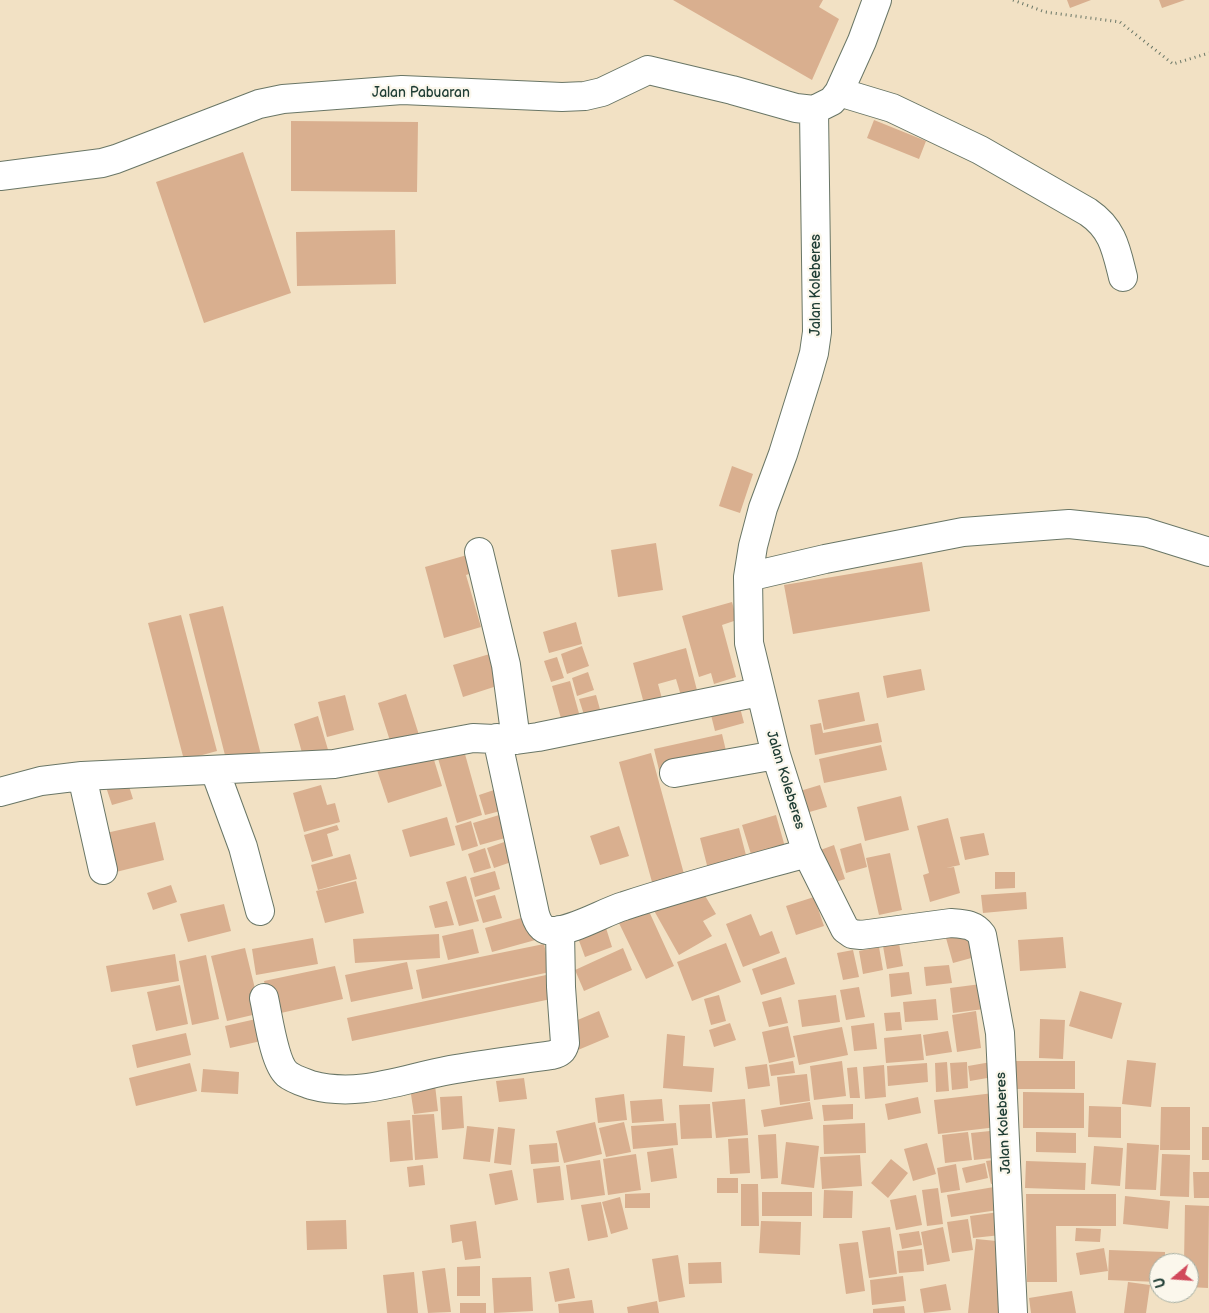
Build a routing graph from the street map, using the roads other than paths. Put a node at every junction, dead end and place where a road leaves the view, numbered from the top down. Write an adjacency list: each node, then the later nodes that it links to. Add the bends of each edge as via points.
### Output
1 (877, 0): 2 (street)
2 (839, 92): 3 (street, via 832,101); 5 (street, via 892,108 980,150 1088,212 1104,225 1111,236)
3 (814, 110): 4 (street, Jalan Pabuaran, via 648,70 602,92 585,96 402,90 283,99 259,104 109,161); 8 (street, Jalan Koleberes, via 817,332 783,454 752,546)
4 (0, 176)
5 (1123, 277)
6 (478, 552): 10 (street, via 506,665)
7 (1209, 552): 8 (street, via 1145,532 1069,524 963,532)
8 (748, 577): 9 (street, Jalan Koleberes, via 749,644)
9 (759, 692): 10 (street); 11 (street, Jalan Koleberes)
10 (507, 739): 12 (street, via 473,738 334,764); 19 (street, via 535,914 542,928)
11 (776, 755): 13 (street); 16 (street, Jalan Koleberes)
12 (215, 771): 14 (street); 18 (street, via 243,847)
13 (674, 773)
14 (82, 776): 15 (street, via 40,781); 17 (street)
15 (0, 792)
16 (807, 853): 19 (street, via 657,895); 21 (street, Jalan Koleberes, via 841,922 852,934 951,923 973,926 982,934 1000,1033)
17 (103, 870)
18 (260, 911)
19 (560, 930): 20 (street, via 565,1043 564,1049 552,1055 449,1070 362,1090 326,1089 301,1082 282,1068)
20 (264, 998)
21 (1013, 1313)

